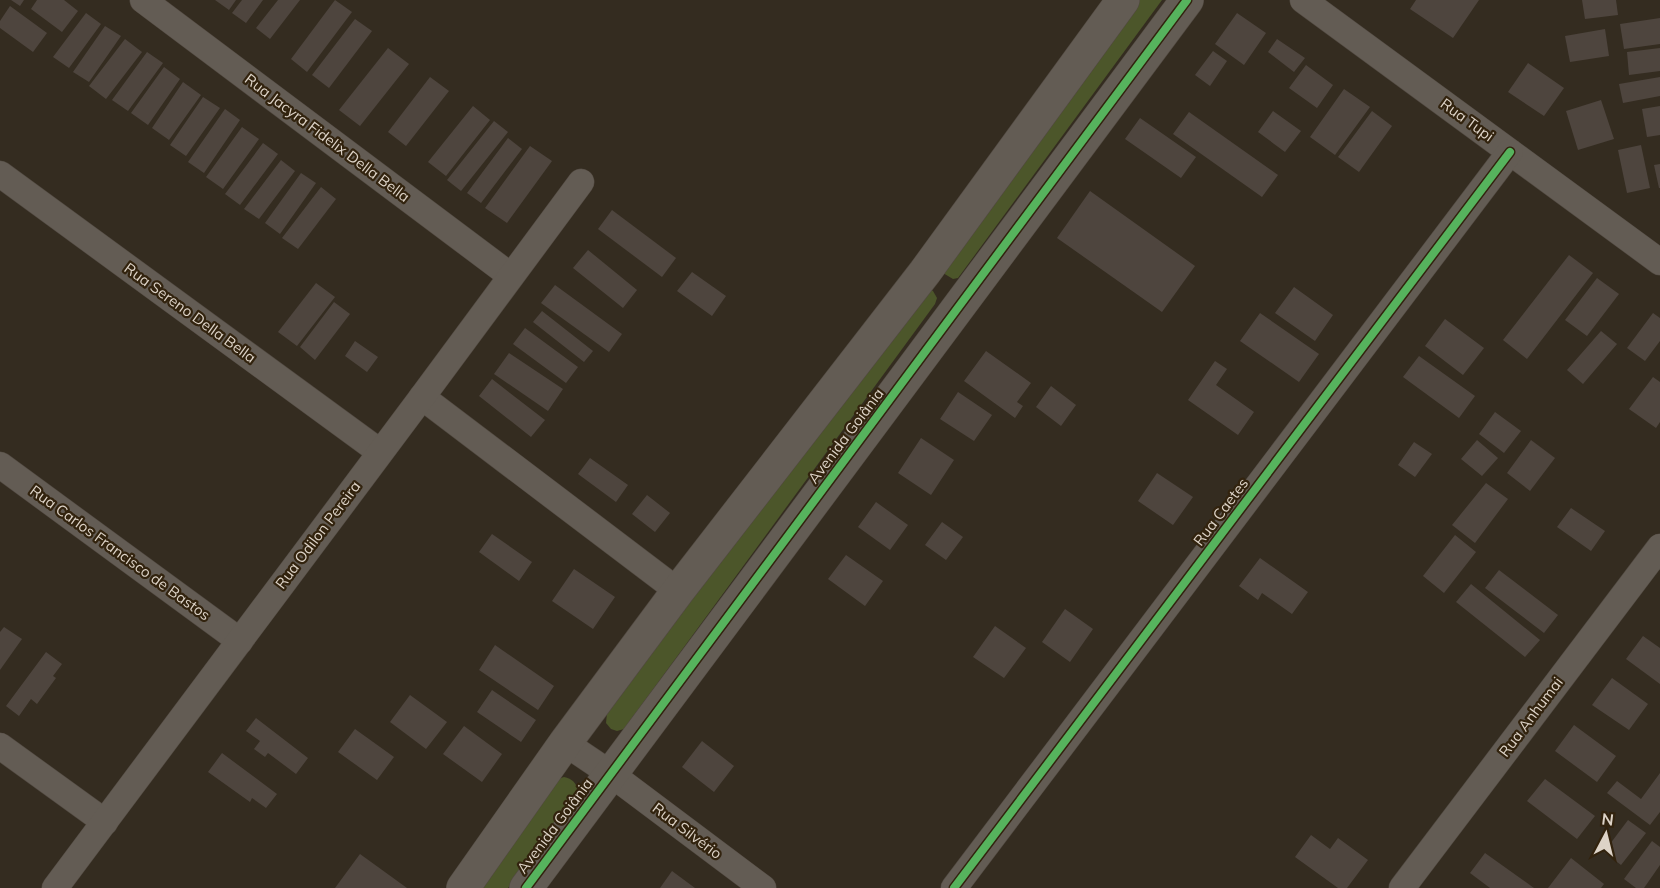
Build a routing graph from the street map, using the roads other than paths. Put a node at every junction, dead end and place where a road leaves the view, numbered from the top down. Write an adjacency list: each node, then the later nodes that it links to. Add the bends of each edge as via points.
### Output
1 (143, 0): 10 (street, Rua Jacyra Fidelix Della Bella)
2 (1123, 0): 9 (street)
3 (1187, 0): 11 (street, Avenida Goiânia)
4 (1303, 0): 5 (street, Rua Tupi)
5 (1510, 152): 8 (street, Rua Tupi); 26 (street, Rua Caetes)
6 (0, 174): 13 (street, Rua Sereno Della Bella)
7 (581, 182): 10 (street, Rua Odilon Pereira)
8 (1660, 262)
9 (925, 272): 11 (street); 16 (street)
10 (511, 276): 12 (street, Rua Odilon Pereira)
11 (963, 300): 20 (street, Avenida Goiânia)
12 (422, 397): 13 (street, Rua Odilon Pereira); 16 (street)
13 (380, 452): 17 (street, Rua Odilon Pereira)
14 (0, 465): 17 (street, Rua Carlos Francisco de Bastos)
15 (1660, 547): 27 (street, Rua Anhumai)
16 (678, 591): 18 (street)
17 (240, 641): 21 (street, Rua Odilon Pereira)
18 (565, 743): 20 (street, Rua Silvério); 23 (street)
19 (0, 746): 21 (street)
20 (612, 774): 24 (street, Avenida Goiânia); 25 (street, Rua Silvério)
21 (105, 822): 22 (street, Rua Odilon Pereira)
22 (55, 888)
23 (463, 888)
24 (526, 888)
25 (763, 888)
26 (954, 888)
27 (1402, 888)

